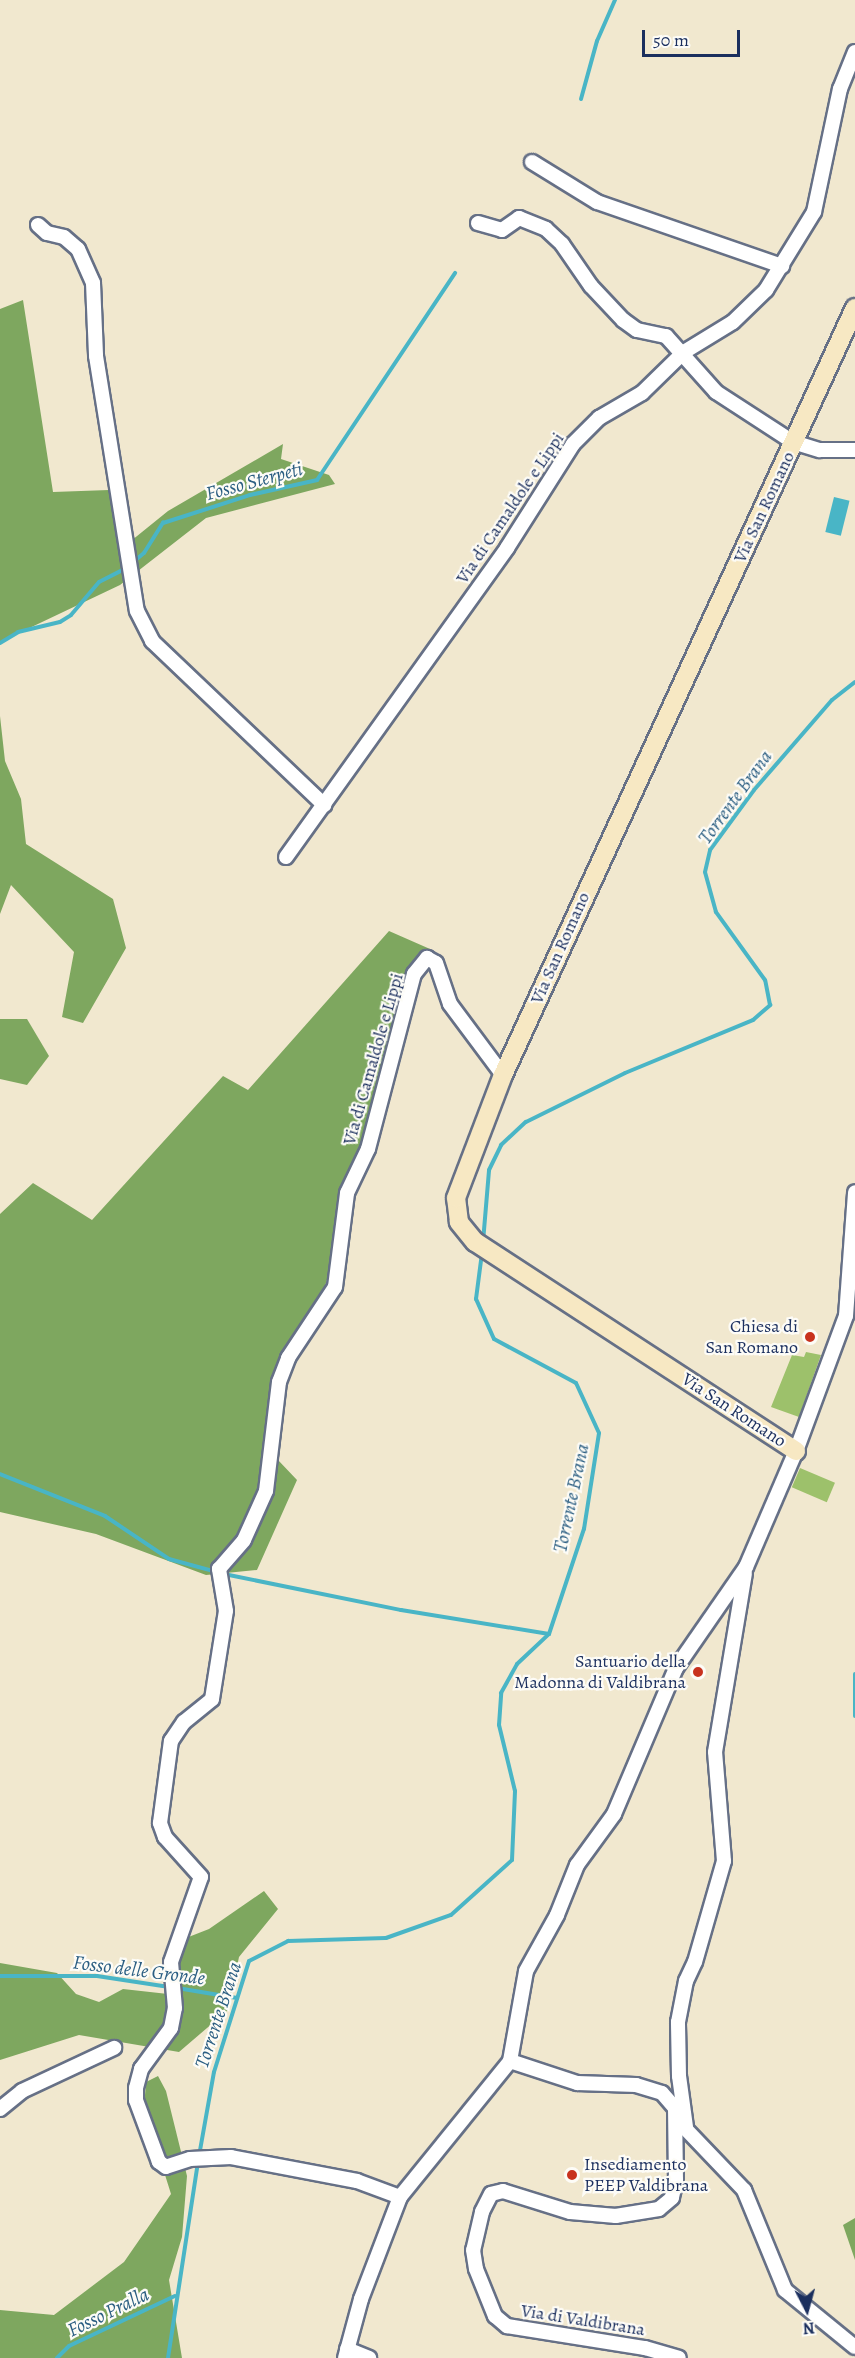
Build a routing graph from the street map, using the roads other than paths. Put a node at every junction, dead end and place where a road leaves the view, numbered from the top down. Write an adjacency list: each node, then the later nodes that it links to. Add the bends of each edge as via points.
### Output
1 (855, 52): 5 (street, Via di Camaldole e Lippi, via 840,89 814,212)
2 (532, 162): 5 (street, via 597,202)
3 (478, 223): 7 (street, via 502,230 519,218 546,230 562,244 591,286 623,320 637,330 660,333)
4 (38, 225): 10 (street, via 47,233 64,237 78,249 93,282 96,356 137,611 152,641)
5 (782, 266): 7 (street, Via di Camaldole e Lippi, via 749,308)
6 (855, 308): 8 (street, Via San Romano)
7 (684, 352): 8 (street, via 716,393); 10 (street, Via di Camaldole e Lippi, via 642,393 599,418 573,444 507,548)
8 (794, 442): 9 (street, via 820,450); 12 (street, Via San Romano)
9 (855, 450)
10 (324, 805): 11 (street, Via di Camaldole e Lippi)
11 (286, 857)
12 (503, 1075): 15 (street, Via San Romano, via 456,1198 459,1222 475,1242); 21 (street, Via di Camaldole e Lippi, via 450,1004 436,963 427,958 414,974 368,1149 346,1193 335,1287 288,1358 279,1382 266,1491 244,1540 219,1569 226,1611 212,1699 184,1722 171,1741 160,1823 165,1837 201,1877 171,1962 175,2008 171,2028 141,2069 136,2100 153,2150 166,2167 190,2159 231,2157 357,2181)
13 (855, 1192): 14 (street, Via di Valdibrana)
14 (851, 1318): 15 (street, Via di Valdibrana)
15 (796, 1451): 16 (street, Via di Valdibrana)
16 (746, 1567): 18 (street, Via di Valdibrana, via 676,1668 614,1814 577,1865 526,1971); 20 (street, Via di Valdibrana, via 714,1752 724,1861 686,1981 678,2022)
17 (114, 2048): 19 (street, via 22,2091)
18 (510, 2061): 20 (street, Via di Valdibrana, via 577,2083 654,2089 670,2099); 21 (street, Via di Valdibrana)
19 (0, 2109)
20 (681, 2123): 22 (street, via 744,2190 785,2290); 25 (street, Via di Valdibrana, via 675,2190 659,2209 616,2216 584,2215 496,2191 482,2212 473,2250 476,2269 494,2313 503,2324)
21 (400, 2198): 23 (street, Via di Valdibrana, via 361,2299)
22 (855, 2347)
23 (346, 2353): 24 (street)
24 (369, 2358)
25 (679, 2358)

